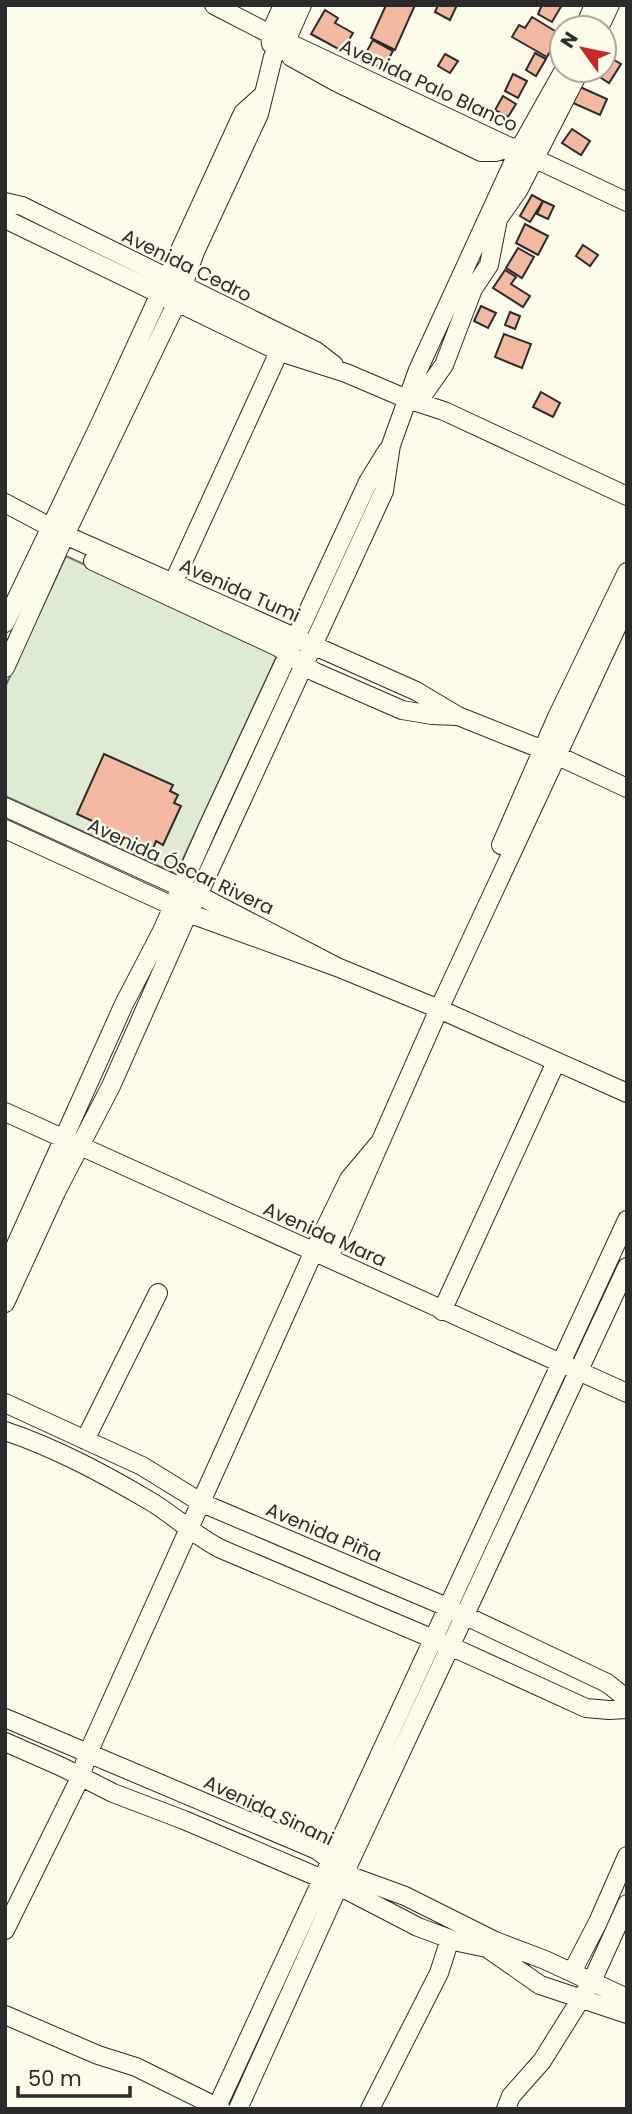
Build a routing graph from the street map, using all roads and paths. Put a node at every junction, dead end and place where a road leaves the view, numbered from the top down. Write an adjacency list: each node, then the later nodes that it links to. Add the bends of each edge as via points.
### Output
1 (214, 5): 4 (street, Avenida Palo Blanco)
2 (283, 5): 4 (street)
3 (302, 5): 4 (street)
4 (278, 37): 7 (street, Avenida Palo Blanco); 11 (street, via 259,114 195,252)
5 (557, 84): 7 (street)
6 (570, 84): 7 (street)
7 (522, 151): 9 (street, Avenida Palo Blanco); 13 (street, via 519,189 498,219 489,265 473,289 444,365 422,396)
8 (5, 202): 11 (street, Avenida Cedro, via 22,206)
9 (627, 202)
10 (5, 219): 11 (street, Avenida Cedro)
11 (172, 290): 12 (street, Avenida Cedro); 18 (street)
12 (283, 344): 13 (street, Avenida Cedro, via 316,351 346,373); 20 (street)
13 (407, 400): 14 (street); 15 (street, Avenida Cedro, via 444,411)
14 (391, 444): 23 (street, via 368,482); 24 (street, via 384,491)
15 (627, 496)
16 (5, 503): 18 (street, Avenida Tumi)
17 (5, 518): 18 (street, Avenida Tumi)
18 (55, 536): 20 (street, Avenida Tumi); 22 (street); 27 (street)
19 (627, 572): 29 (street)
20 (170, 589): 23 (street, Avenida Tumi); 25 (street, Avenida Tumi)
21 (627, 605): 29 (street)
22 (5, 623)
23 (296, 637): 24 (street, Avenida Tumi); 25 (street)
24 (313, 644): 26 (street); 28 (street, Avenida Tumi, via 416,691)
25 (288, 654): 26 (street, Avenida Tumi); 33 (street)
26 (303, 666): 28 (street, Avenida Tumi, via 402,710); 33 (street)
27 (5, 668)
28 (458, 716): 29 (street, Avenida Tumi)
29 (550, 752): 30 (street, Avenida Tumi); 36 (street)
30 (627, 788)
31 (5, 807): 33 (street, Avenida Óscar Rivera)
32 (5, 829): 34 (street, Avenida Óscar Rivera)
33 (190, 891): 34 (street); 35 (street, Avenida Óscar Rivera)
34 (180, 910): 35 (street, Avenida Óscar Rivera); 40 (street, via 111,1086)
35 (337, 967): 36 (street, Avenida Óscar Rivera)
36 (434, 1007): 37 (street, Avenida Óscar Rivera); 42 (street, via 381,1141 349,1180)
37 (556, 1062): 38 (street, Avenida Óscar Rivera); 47 (street)
38 (627, 1093)
39 (5, 1112): 40 (street, Avenida Mara)
40 (73, 1143): 42 (street, Avenida Mara); 44 (street); 46 (street, via 57,1192)
41 (627, 1220): 48 (street)
42 (321, 1255): 47 (street, Avenida Mara); 54 (street)
43 (627, 1266): 49 (street)
44 (5, 1269)
45 (158, 1293): 53 (street)
46 (5, 1303)
47 (442, 1311): 48 (street, Avenida Mara)
48 (560, 1365): 49 (street, Avenida Mara); 56 (street)
49 (579, 1372): 50 (street, Avenida Mara); 56 (street)
50 (627, 1393)
51 (5, 1403): 53 (street, Avenida Piña)
52 (5, 1431): 55 (street, via 73,1459 151,1502)
53 (85, 1440): 54 (street, Avenida Piña, via 142,1466)
54 (202, 1503): 55 (street); 56 (street, Avenida Piña)
55 (190, 1530): 57 (street, via 221,1549); 63 (street)
56 (456, 1611): 57 (street); 58 (street); 59 (street, Avenida Piña, via 607,1683)
57 (433, 1640): 58 (street); 66 (street)
58 (450, 1646): 60 (street, via 586,1708); 68 (street)
59 (627, 1699)
60 (627, 1709)
61 (5, 1718): 63 (street, Avenida Sinani)
62 (5, 1742): 64 (street, Avenida Sinani)
63 (88, 1753): 64 (street); 66 (street, Avenida Sinani, via 317,1850)
64 (80, 1778): 67 (street, Avenida Sinani); 70 (street)
65 (627, 1856): 72 (street)
66 (330, 1860): 67 (street); 68 (street, Avenida Sinani)
67 (322, 1879): 68 (street, Avenida Sinani); 78 (street)
68 (342, 1879): 71 (street, Avenida Sinani, via 418,1927); 72 (street, Avenida Sinani, via 353,1877 405,1896 495,1941); 79 (street)
69 (627, 1904): 73 (street)
70 (5, 1930)
71 (450, 1939): 74 (street, Avenida Sinani, via 487,1948 540,1985); 80 (street, via 439,1973)
72 (572, 1972): 73 (street, Avenida Sinani)
73 (592, 1981): 74 (street); 75 (street, Avenida Sinani)
74 (581, 1998): 76 (street, Avenida Sinani); 81 (street)
75 (627, 1998)
76 (627, 2014)
77 (5, 2015): 78 (street, via 136,2067)
78 (218, 2108)
79 (238, 2109)
80 (370, 2109)
81 (506, 2109)

